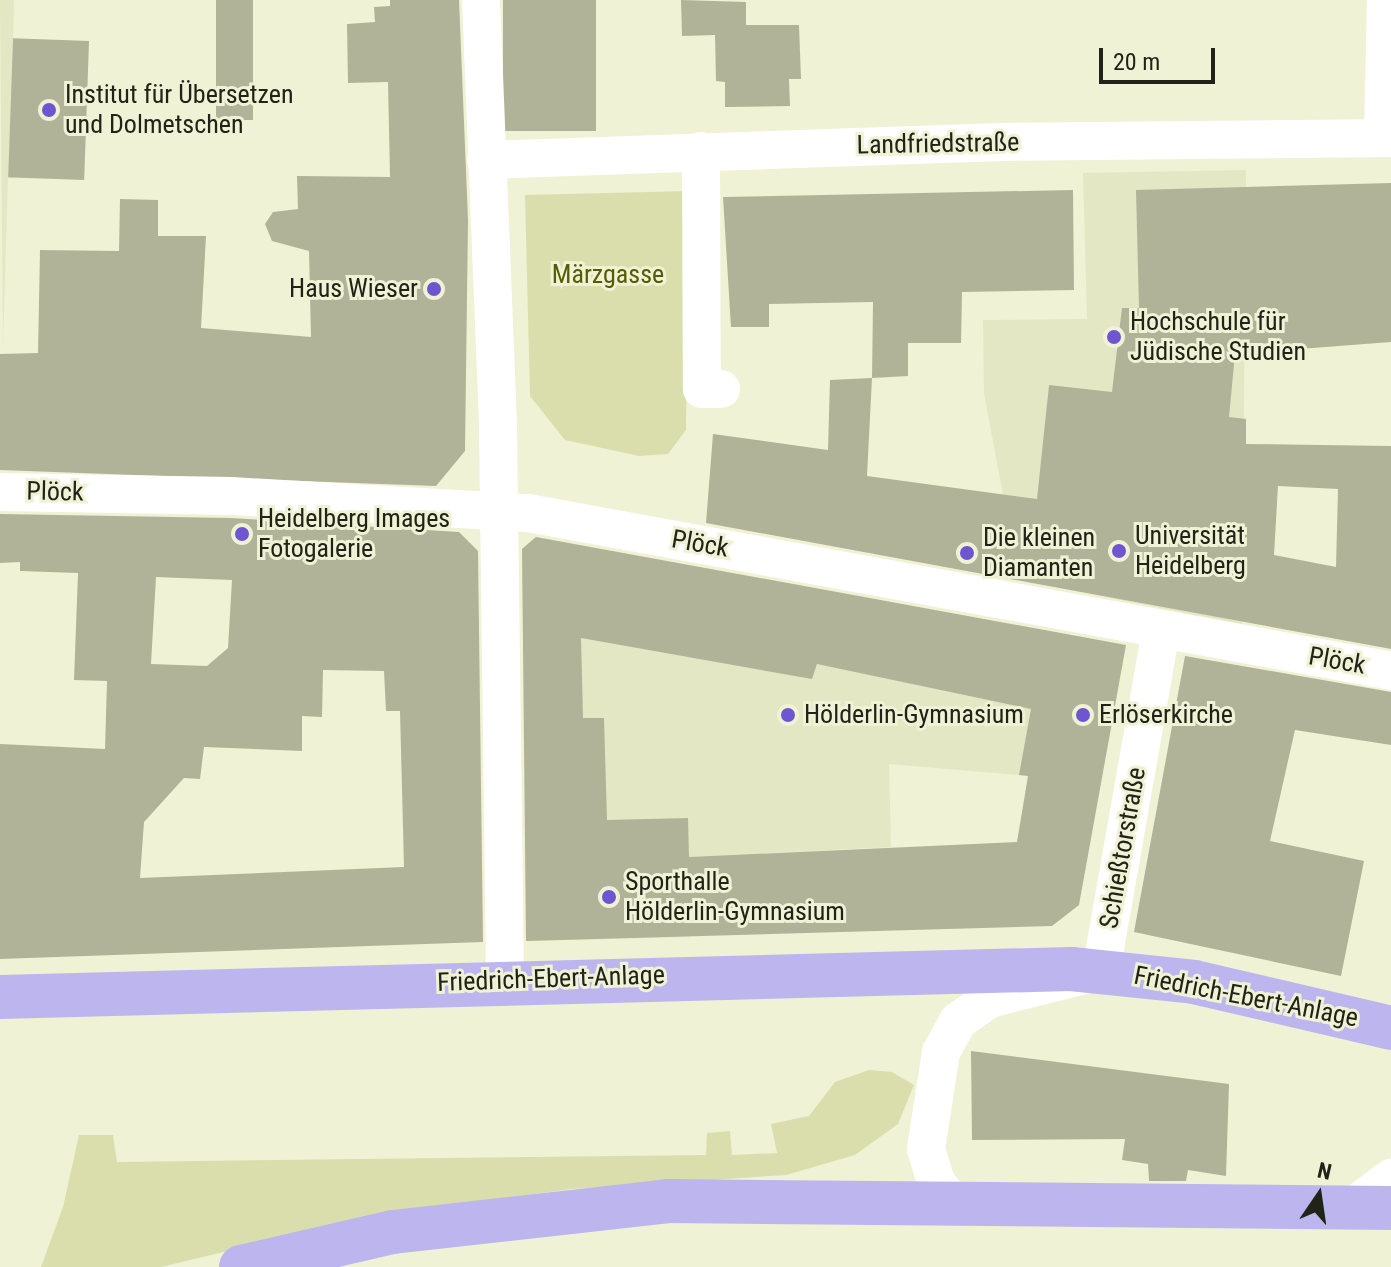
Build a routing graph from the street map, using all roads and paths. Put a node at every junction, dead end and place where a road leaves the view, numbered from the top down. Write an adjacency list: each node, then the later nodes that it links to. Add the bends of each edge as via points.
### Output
1 (481, 0): 5 (street)
2 (1386, 0): 3 (street)
3 (1387, 138): 4 (street, Landfriedstraße)
4 (701, 151): 5 (street, Landfriedstraße); 6 (street, via 702,389)
5 (486, 160): 8 (street)
6 (721, 389)
7 (0, 492): 8 (street, Plöck)
8 (499, 494): 9 (street, Plöck); 12 (street)
9 (1161, 631): 10 (street, Plöck); 11 (street, Schießtorstraße)
10 (1391, 671)
11 (1101, 971): 12 (main road, Friedrich-Ebert-Anlage, via 947,968); 14 (main road, Friedrich-Ebert-Anlage, via 1194,982); 16 (street, Friedrich-Ebert-Anlage, via 989,999 949,1035 936,1073 926,1149 936,1182)
12 (505, 980): 13 (main road, Friedrich-Ebert-Anlage)
13 (0, 997)
14 (1391, 1028)
15 (1391, 1178): 17 (street)
16 (952, 1202): 17 (main road); 18 (main road, via 739,1200 581,1207 364,1237)
17 (1372, 1207)
18 (241, 1267)

